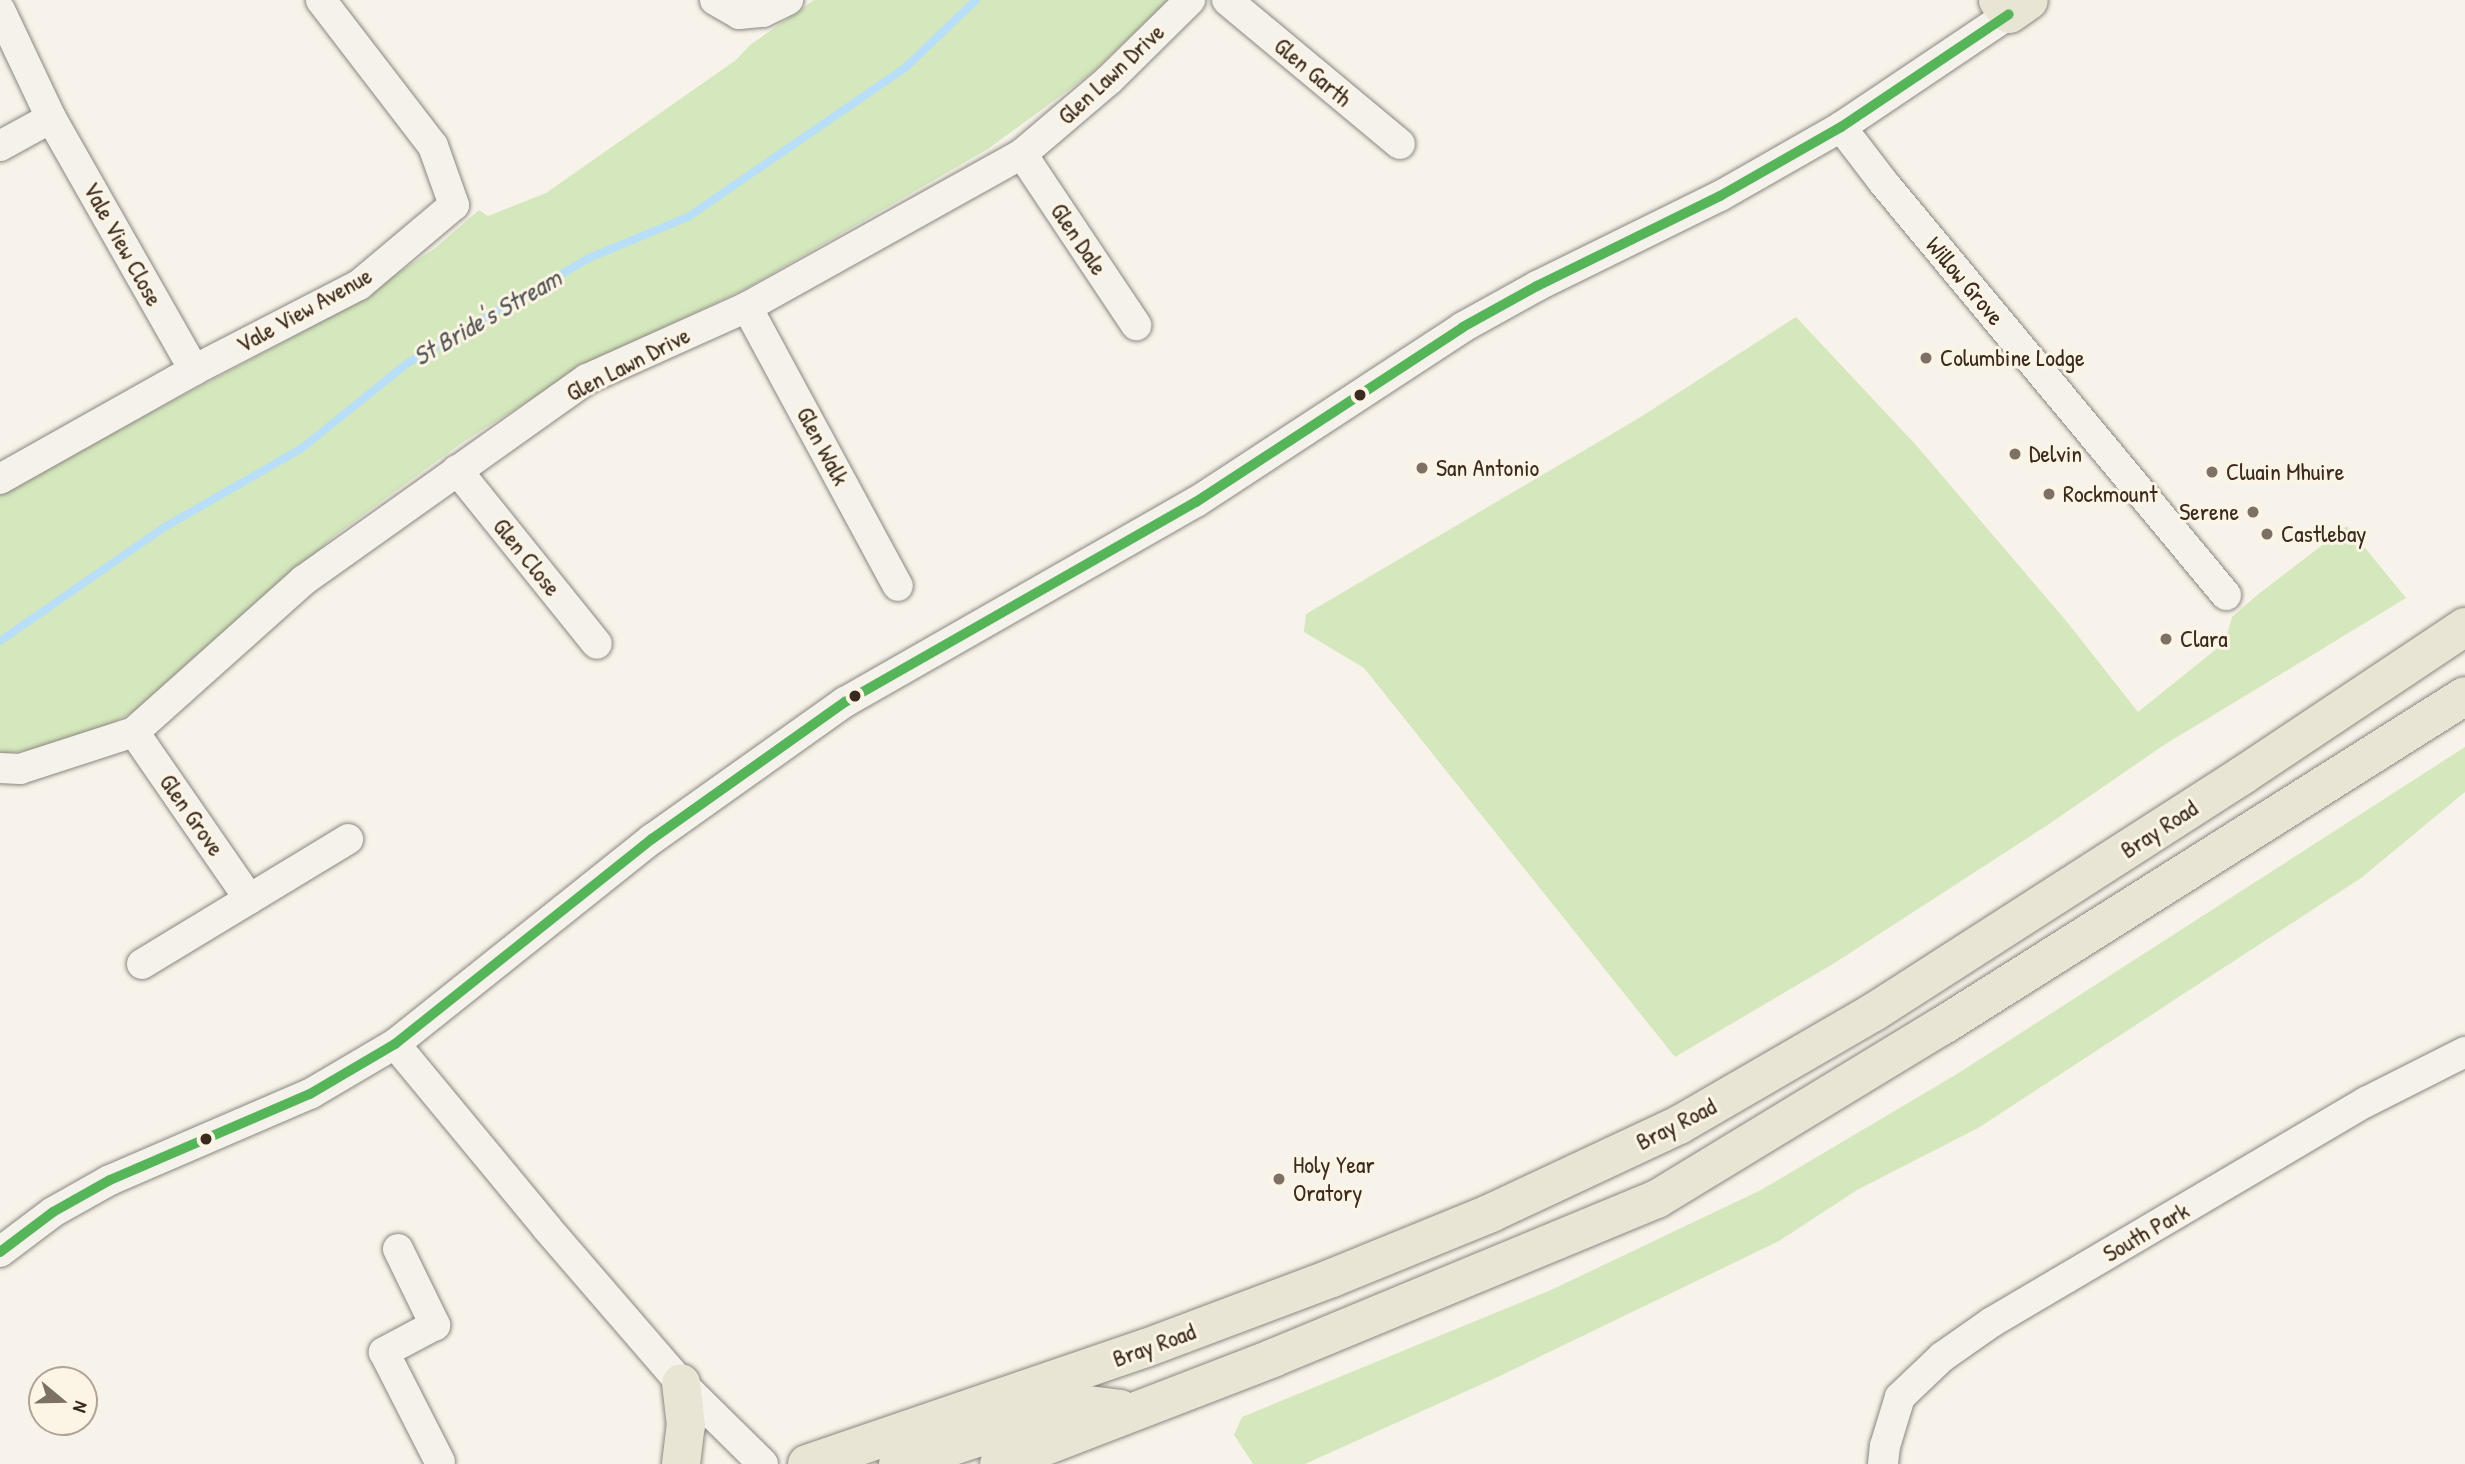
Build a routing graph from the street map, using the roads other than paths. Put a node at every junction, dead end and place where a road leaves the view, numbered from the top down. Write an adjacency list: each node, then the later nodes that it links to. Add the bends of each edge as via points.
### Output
1 (321, 0): 15 (street, Vale View Avenue, via 433,146 454,205 359,285)
2 (715, 0): 3 (street, via 739,14 764,12)
3 (788, 0)
4 (1190, 0): 12 (street, Glen Lawn Drive, via 1109,80)
5 (1227, 0): 10 (street, Glen Garth)
6 (2011, 5): 9 (street)
7 (0, 10): 8 (street, Vale View Close)
8 (51, 118): 11 (street); 15 (street, Vale View Close)
9 (1841, 127): 19 (street, Willow Grove); 28 (street, via 1720,196 1463,327 1196,502 845,702 652,839)
10 (1400, 144)
11 (0, 146)
12 (1022, 154): 13 (street, Glen Lawn Drive); 14 (street, Glen Dale)
13 (747, 307): 16 (street, Glen Lawn Drive, via 587,379); 18 (street, Glen Walk)
14 (1136, 325)
15 (194, 370): 17 (street, Vale View Avenue)
16 (457, 470): 21 (street, Glen Close); 23 (street, Glen Lawn Drive, via 304,580)
17 (0, 479)
18 (898, 586)
19 (2227, 595)
20 (2465, 627): 37 (highway, Bray Road, via 1874,1012 1679,1125 1491,1213 1332,1278 1146,1348)
21 (597, 644)
22 (2465, 696): 33 (highway, Bray Road, via 1942,1026 1657,1199)
23 (134, 732): 24 (street, Glen Lawn Drive, via 20,769); 26 (street, Glen Grove)
24 (0, 768)
25 (348, 839): 26 (street)
26 (249, 899): 27 (street)
27 (142, 964)
28 (395, 1044): 31 (street, via 310,1094 110,1180 53,1212); 32 (street)
29 (2465, 1052): 40 (street, South Park, via 2366,1102 1952,1350 1900,1397)
30 (398, 1249): 34 (street, via 435,1325 384,1352)
31 (0, 1252)
32 (681, 1383): 35 (highway, via 686,1426); 36 (street)
33 (1136, 1411): 38 (highway, via 1081,1404); 39 (highway, Bray Road)
34 (433, 1464)
35 (681, 1464)
36 (763, 1464)
37 (807, 1464)
38 (898, 1464)
39 (999, 1464)
40 (1884, 1464)

